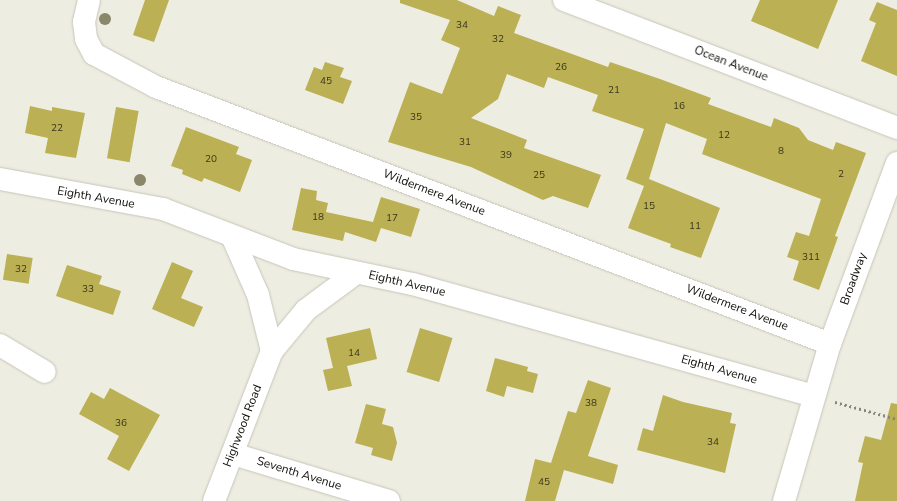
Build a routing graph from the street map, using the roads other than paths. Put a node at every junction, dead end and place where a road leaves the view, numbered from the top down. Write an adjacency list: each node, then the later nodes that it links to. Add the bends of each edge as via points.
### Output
1 (89, 0): 8 (street, Wildermere Avenue, via 84,22 86,39 94,54 156,87)
2 (564, 0): 3 (street, Ocean Avenue)
3 (897, 128)
4 (897, 163): 8 (street, Broadway)
5 (0, 179): 6 (street, Eighth Avenue, via 163,209)
6 (232, 236): 7 (street, Eighth Avenue, via 293,259); 10 (street, via 258,295)
7 (356, 273): 10 (street, Highwood Road, via 306,310); 12 (street, Eighth Avenue, via 413,284)
8 (830, 344): 12 (street, Broadway)
9 (0, 345): 11 (street)
10 (272, 351): 13 (street, Highwood Road)
11 (45, 372)
12 (813, 396): 16 (street, Broadway)
13 (233, 454): 14 (street, Highwood Road); 15 (street, Seventh Avenue)
14 (214, 501)
15 (389, 501)
16 (784, 501)

